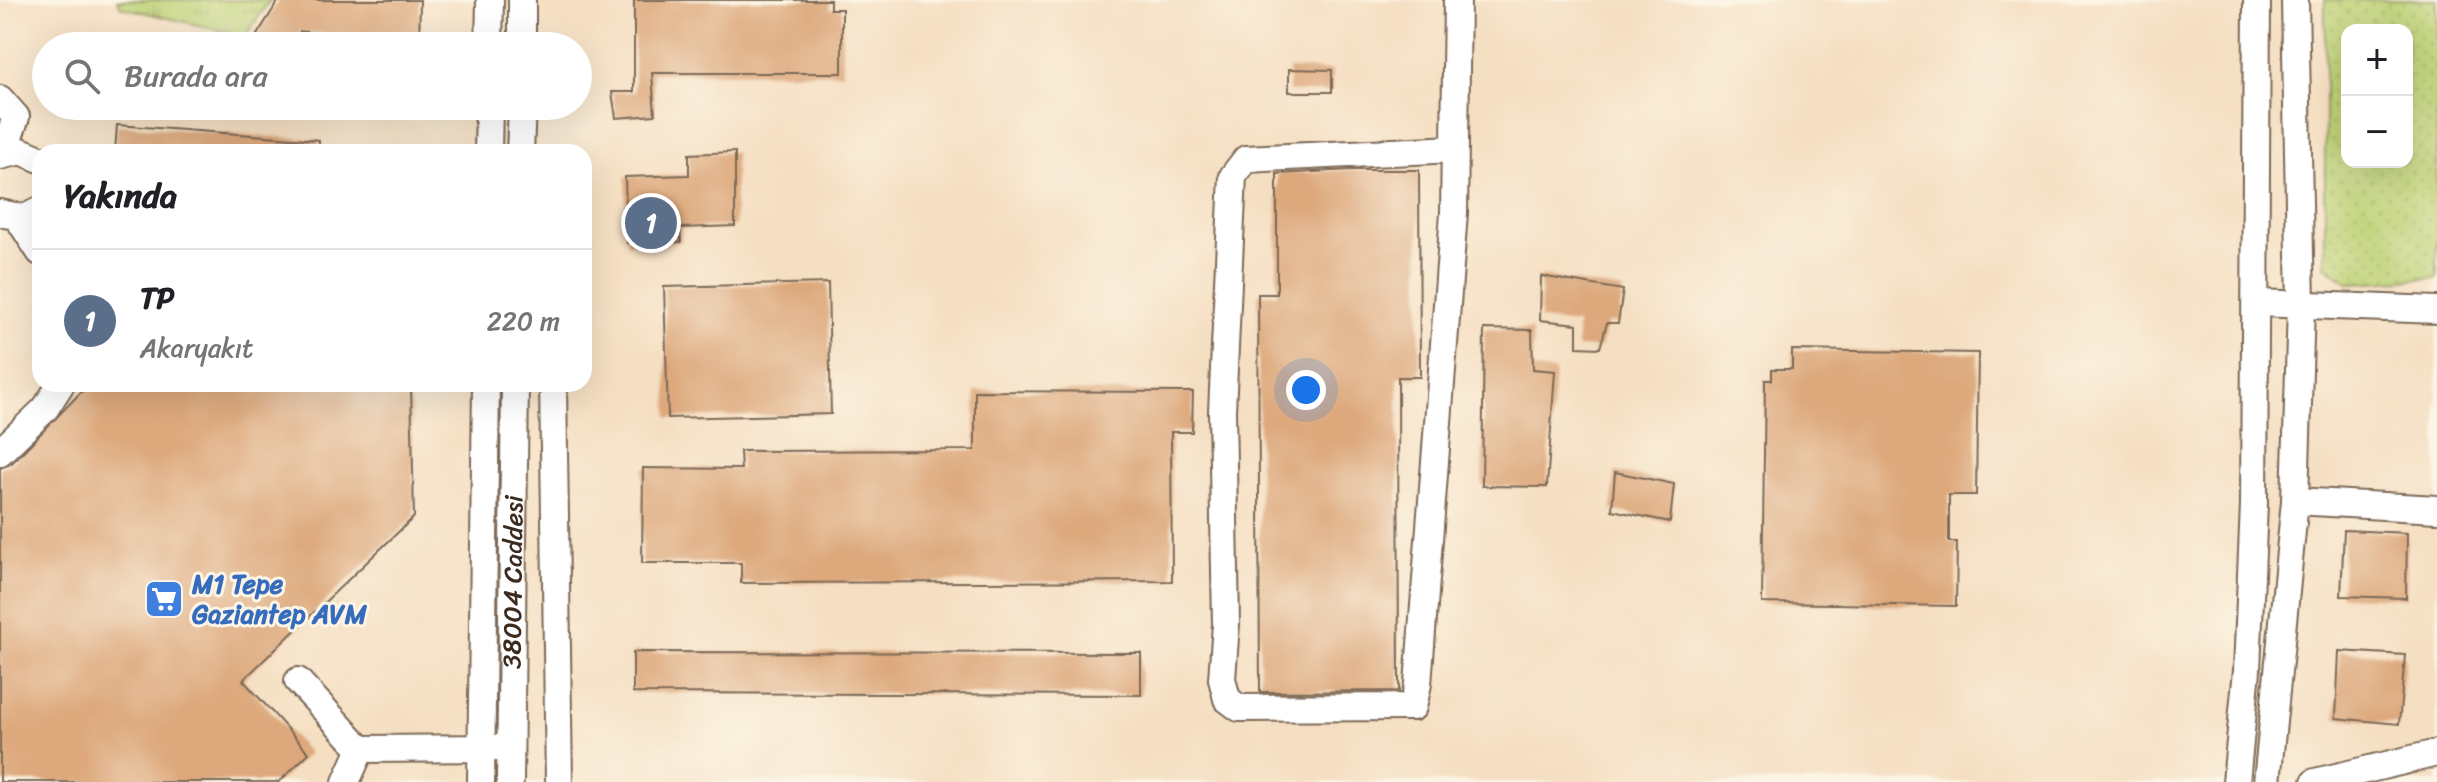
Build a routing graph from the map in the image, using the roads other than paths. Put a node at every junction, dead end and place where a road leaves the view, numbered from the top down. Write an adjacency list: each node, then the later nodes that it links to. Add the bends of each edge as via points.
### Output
1 (490, 0): 6 (street)
2 (522, 0): 7 (street)
3 (2257, 0): 18 (street)
4 (2295, 0): 19 (street)
5 (1452, 1): 13 (street)
6 (489, 32)
7 (522, 32)
8 (0, 99): 14 (street, via 16,117)
9 (489, 120): 11 (street)
10 (521, 120): 12 (street)
11 (488, 144)
12 (520, 144)
13 (1455, 149): 13 (street, via 1413,707 1239,708 1227,699 1222,679 1222,411 1233,176 1246,159)
14 (2, 155): 15 (street, via 21,151)
15 (32, 156)
16 (14, 215): 17 (street)
17 (32, 241)
18 (2256, 303): 19 (street); 37 (street, via 2253,535)
19 (2301, 305): 20 (street); 26 (street)
20 (2437, 310)
21 (56, 392): 25 (street)
22 (486, 392): 29 (street, 38004 Caddesi)
23 (515, 392): 31 (street, 38004 Caddesi)
24 (553, 392): 36 (street)
25 (0, 452)
26 (2295, 501): 27 (street); 38 (street)
27 (2437, 509)
28 (298, 681): 30 (street)
29 (482, 746): 30 (street); 31 (street); 34 (street, 38004 Caddesi)
30 (361, 749): 33 (street)
31 (510, 749): 35 (street, 38004 Caddesi)
32 (2437, 753): 39 (street)
33 (346, 782)
34 (481, 782)
35 (510, 782)
36 (559, 782)
37 (2236, 782)
38 (2267, 782)
39 (2315, 782)

